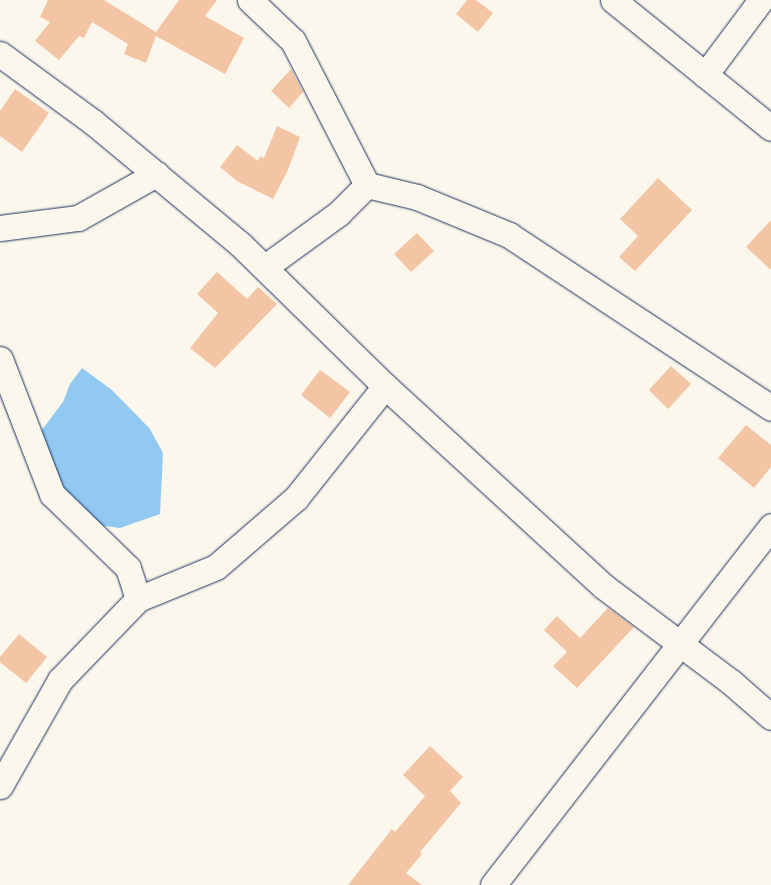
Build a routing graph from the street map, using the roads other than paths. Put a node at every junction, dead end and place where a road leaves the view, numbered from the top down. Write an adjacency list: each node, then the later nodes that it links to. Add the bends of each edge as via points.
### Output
1 (250, 0): 8 (street, via 293,41)
2 (613, 0): 5 (street)
3 (762, 0): 5 (street)
4 (0, 54): 7 (street, via 93,122)
5 (705, 75): 6 (street)
6 (771, 128)
7 (156, 174): 9 (street, via 78,218); 10 (street)
8 (368, 185): 10 (street, via 339,213); 13 (street, via 417,197 509,235)
9 (0, 228)
10 (265, 267): 12 (street)
11 (0, 359): 15 (street, via 52,494 128,568)
12 (385, 386): 15 (street, via 296,498 216,567); 16 (street, via 603,586)
13 (771, 408)
14 (771, 526): 16 (street)
15 (138, 599): 18 (street, via 60,680)
16 (680, 643): 17 (street); 19 (street)
17 (771, 717)
18 (0, 786)
19 (493, 885)

